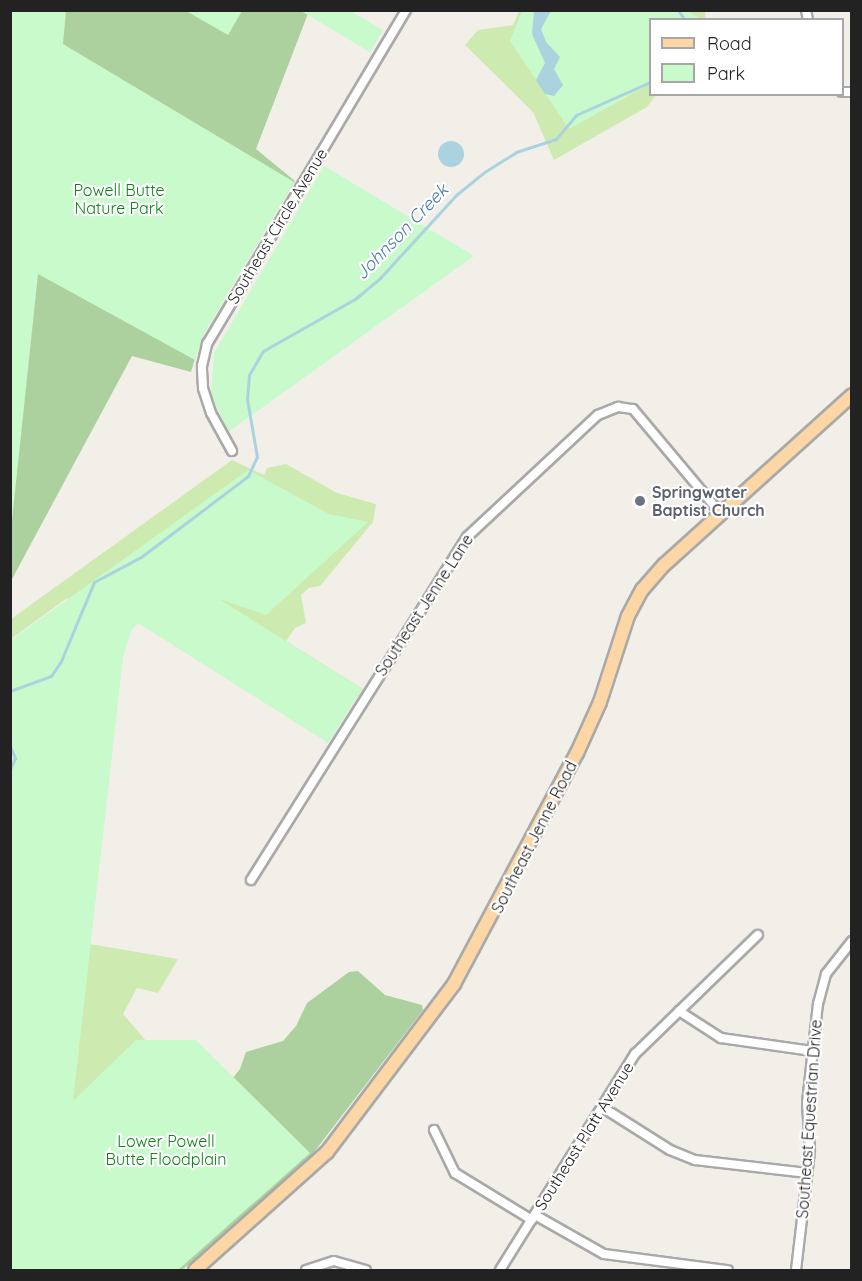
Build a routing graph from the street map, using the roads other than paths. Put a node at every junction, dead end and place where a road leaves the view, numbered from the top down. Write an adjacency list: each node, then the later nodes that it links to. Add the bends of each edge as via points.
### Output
1 (406, 10): 3 (street, Southeast Circle Avenue, via 207,344 203,388 211,413)
2 (852, 395): 4 (main road, Southeast Jenne Road)
3 (232, 451)
4 (721, 514): 5 (street, Southeast Jenne Lane, via 633,409 618,407 598,415 467,537); 14 (main road, Southeast Jenne Road, via 656,573 637,599 578,753 449,992 327,1152)
5 (251, 880)
6 (758, 935): 8 (street, Southeast Platt Avenue)
7 (852, 940): 9 (street, Southeast Equestrian Drive, via 834,960 821,988)
8 (679, 1011): 9 (street, via 721,1038); 10 (street, Southeast Platt Avenue, via 635,1054)
9 (812, 1051): 12 (street, Southeast Equestrian Drive)
10 (602, 1107): 12 (street, via 670,1150 695,1160); 13 (street, Southeast Platt Avenue)
11 (434, 1130): 13 (street, via 455,1173)
12 (807, 1173): 19 (street, Southeast Equestrian Drive)
13 (534, 1218): 17 (street, Southeast Platt Avenue); 18 (street, via 604,1254)
14 (195, 1270)
15 (306, 1270): 16 (street, via 334,1261)
16 (366, 1270)
17 (500, 1270)
18 (728, 1270)
19 (796, 1270)

